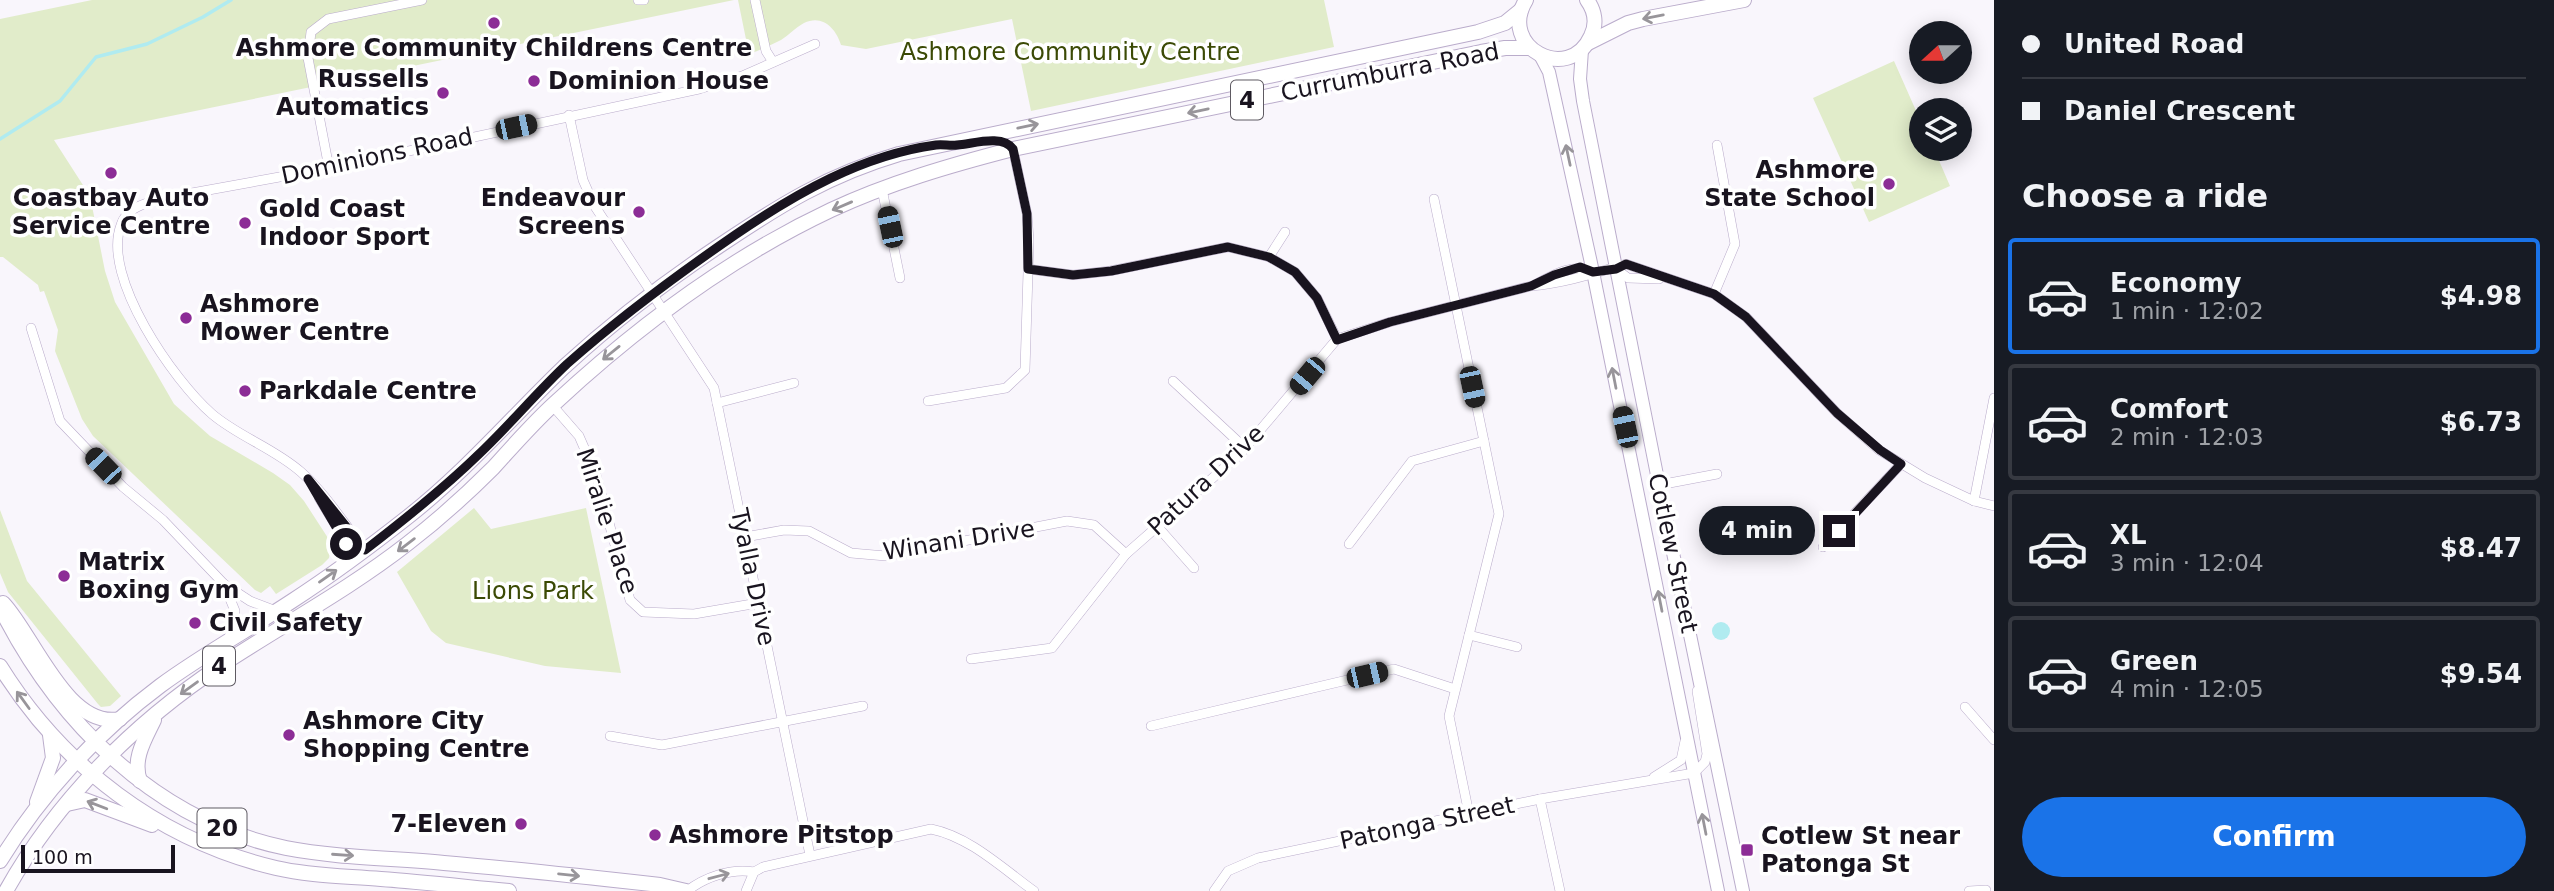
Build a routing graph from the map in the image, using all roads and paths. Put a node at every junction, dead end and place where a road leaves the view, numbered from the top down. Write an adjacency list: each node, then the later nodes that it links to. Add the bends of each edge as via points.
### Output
1 (422, 0): 16 (street, via 328,19 311,32 308,58)
2 (638, 0): 3 (street)
3 (644, 0)
4 (755, 0): 11 (street, via 766,51)
5 (1587, 0): 9 (main road, via 1595,24)
6 (1744, 0): 9 (main road, 4, one-way to 9, via 1628,23)
7 (1523, 5): 10 (main road, 4, via 1520,30); 13 (main road, Currumburra Road / 4, one-way to 7, via 1495,28)
8 (816, 44): 11 (street, Dominions Road)
9 (1585, 46): 10 (main road, 4, via 1569,57 1554,59); 22 (main road, Cotlew Street, via 1580,79 1583,102)
10 (1535, 51): 15 (main road, Currumburra Road / 4, one-way to 15, via 1505,48 1480,52); 23 (main road, Cotlew Street, one-way to 10, via 1549,72)
11 (773, 62): 12 (street, Dominions Road, via 699,89)
12 (569, 115): 16 (street, Dominions Road); 25 (street, Tyalla Drive, via 581,172 594,205)
13 (938, 145): 15 (main road, via 1003,142); 25 (main road, Currumburra Road / 4, via 881,159 815,186 765,214)
14 (1717, 145): 26 (street, via 1735,244)
15 (1013, 149): 17 (main road, Currumburra Road / 4); 21 (street, via 1027,214)
16 (329, 168): 48 (street, Dominions Road, via 138,206 121,223 117,244 137,315 187,385 211,413 308,479)
17 (882, 189): 24 (street); 28 (main road, Currumburra Road / 4, one-way to 28, via 785,233)
18 (1434, 199): 27 (street)
19 (1285, 232): 20 (street)
20 (1269, 257): 21 (street, via 1228,247 1111,271 1073,275); 30 (street, via 1295,272 1317,298)
21 (1028, 269): 34 (street, via 1025,370 1006,388)
22 (1616, 269): 23 (street); 26 (street, via 1628,278 1674,280); 41 (main road, Cotlew Street)
23 (1593, 272): 27 (street, via 1580,267 1531,286); 70 (main road, Cotlew Street, one-way to 23)
24 (900, 278)
25 (654, 293): 28 (street, Tyalla Drive); 48 (main road, Currumburra Road / 4, via 564,367 455,476)
26 (1714, 294): 39 (street, via 1746,317 1837,413)
27 (1455, 306): 30 (street); 37 (street)
28 (665, 311): 35 (street, Tyalla Drive, via 714,388); 36 (main road, Currumburra Road / 4, one-way to 36)
29 (31, 328): 52 (street, via 60,421)
30 (1337, 340): 38 (street, Patura Drive)
31 (1173, 381): 38 (street)
32 (794, 383): 35 (street)
33 (1994, 398): 42 (street)
34 (928, 401)
35 (717, 403): 45 (street, Tyalla Drive)
36 (552, 405): 51 (main road, Currumburra Road / 4, one-way to 51, via 449,509); 54 (street, Miralie Place, via 579,436 596,475 630,600 643,612 694,614)
37 (1484, 441): 46 (street, via 1412,461); 57 (street, via 1499,514)
38 (1245, 448): 44 (street, Patura Drive)
39 (1901, 464): 42 (street); 47 (street)
40 (1717, 474): 41 (street)
41 (1659, 485): 62 (main road, Cotlew Street)
42 (1974, 501): 43 (street)
43 (1994, 506)
44 (1157, 526): 49 (street, Patura Drive); 50 (street)
45 (745, 537): 49 (street, Winani Drive, via 809,531 851,553 886,556 1067,522 1094,525); 54 (street, Tyalla Drive)
46 (1349, 544)
47 (1823, 547)
48 (360, 554): 51 (main road); 56 (main road, Currumburra Road / 4, one-way to 48)
49 (1126, 554): 60 (street, Patura Drive, via 1052,648)
50 (1194, 568)
51 (374, 569): 66 (main road, Currumburra Road / 4, one-way to 66, via 220,666)
52 (224, 584): 56 (street); 58 (street, via 235,611)
53 (0, 600): 67 (main road, via 76,705 101,719)
54 (758, 603): 68 (street, Tyalla Drive)
55 (0, 607): 74 (main road, 20, via 44,682)
56 (276, 611): 58 (main road, Currumburra Road / 4)
57 (1469, 635): 59 (street); 63 (street)
58 (229, 639): 67 (main road, Currumburra Road / 4)
59 (1517, 647)
60 (971, 659)
61 (0, 666): 71 (main road, 20, one-way to 61)
62 (1696, 666): 77 (street, via 1707,754); 100 (main road, Cotlew Street)
63 (1455, 689): 69 (street, via 1394,669); 84 (street, via 1448,716)
64 (863, 706): 68 (street)
65 (1965, 708): 73 (street)
66 (156, 715): 75 (main road, Currumburra Road / 4); 80 (main road, via 138,759)
67 (120, 719): 74 (main road, Currumburra Road / 4)
68 (782, 722): 72 (street, via 662,746); 87 (street, Tyalla Drive)
69 (1152, 726)
70 (1686, 729): 77 (main road, Cotlew Street); 79 (street, Patonga Street, via 1681,760)
71 (48, 732): 76 (main road, 20); 83 (main road, via 53,758)
72 (610, 736)
73 (1994, 740)
74 (95, 743): 75 (main road, 20); 76 (main road, 4)
75 (110, 757): 78 (main road, 4); 80 (main road, 20)
76 (77, 762): 78 (main road, 20); 83 (main road, 4)
77 (1694, 773): 79 (street, Patonga Street); 99 (main road, Cotlew Street, one-way to 77)
78 (92, 775): 82 (main road, 4); 85 (main road, 20)
79 (1652, 778): 81 (street, Patonga Street)
80 (140, 781): 86 (main road, 20, via 206,821)
81 (1540, 799): 84 (street, Patonga Street); 98 (street)
82 (67, 804): 85 (main road, one-way to 82, via 85,800); 92 (main road, 4)
83 (33, 813): 88 (main road, 4)
84 (1469, 814): 97 (street, Patonga Street, via 1258,858 1228,871)
85 (173, 831): 89 (main road, 20)
86 (280, 846): 89 (main road); 94 (main road, 20, one-way to 94)
87 (810, 855): 90 (street); 96 (street, via 931,830 950,833)
88 (0, 861)
89 (275, 868): 93 (main road, 20)
90 (754, 872): 94 (street, one-way to 90, via 701,880 741,870); 95 (street)
91 (1986, 890): 101 (street)
92 (6, 891)
93 (509, 891)
94 (686, 891)
95 (746, 891)
96 (1034, 891)
97 (1214, 891)
98 (1560, 891)
99 (1718, 891)
100 (1743, 891)
101 (1969, 891)

